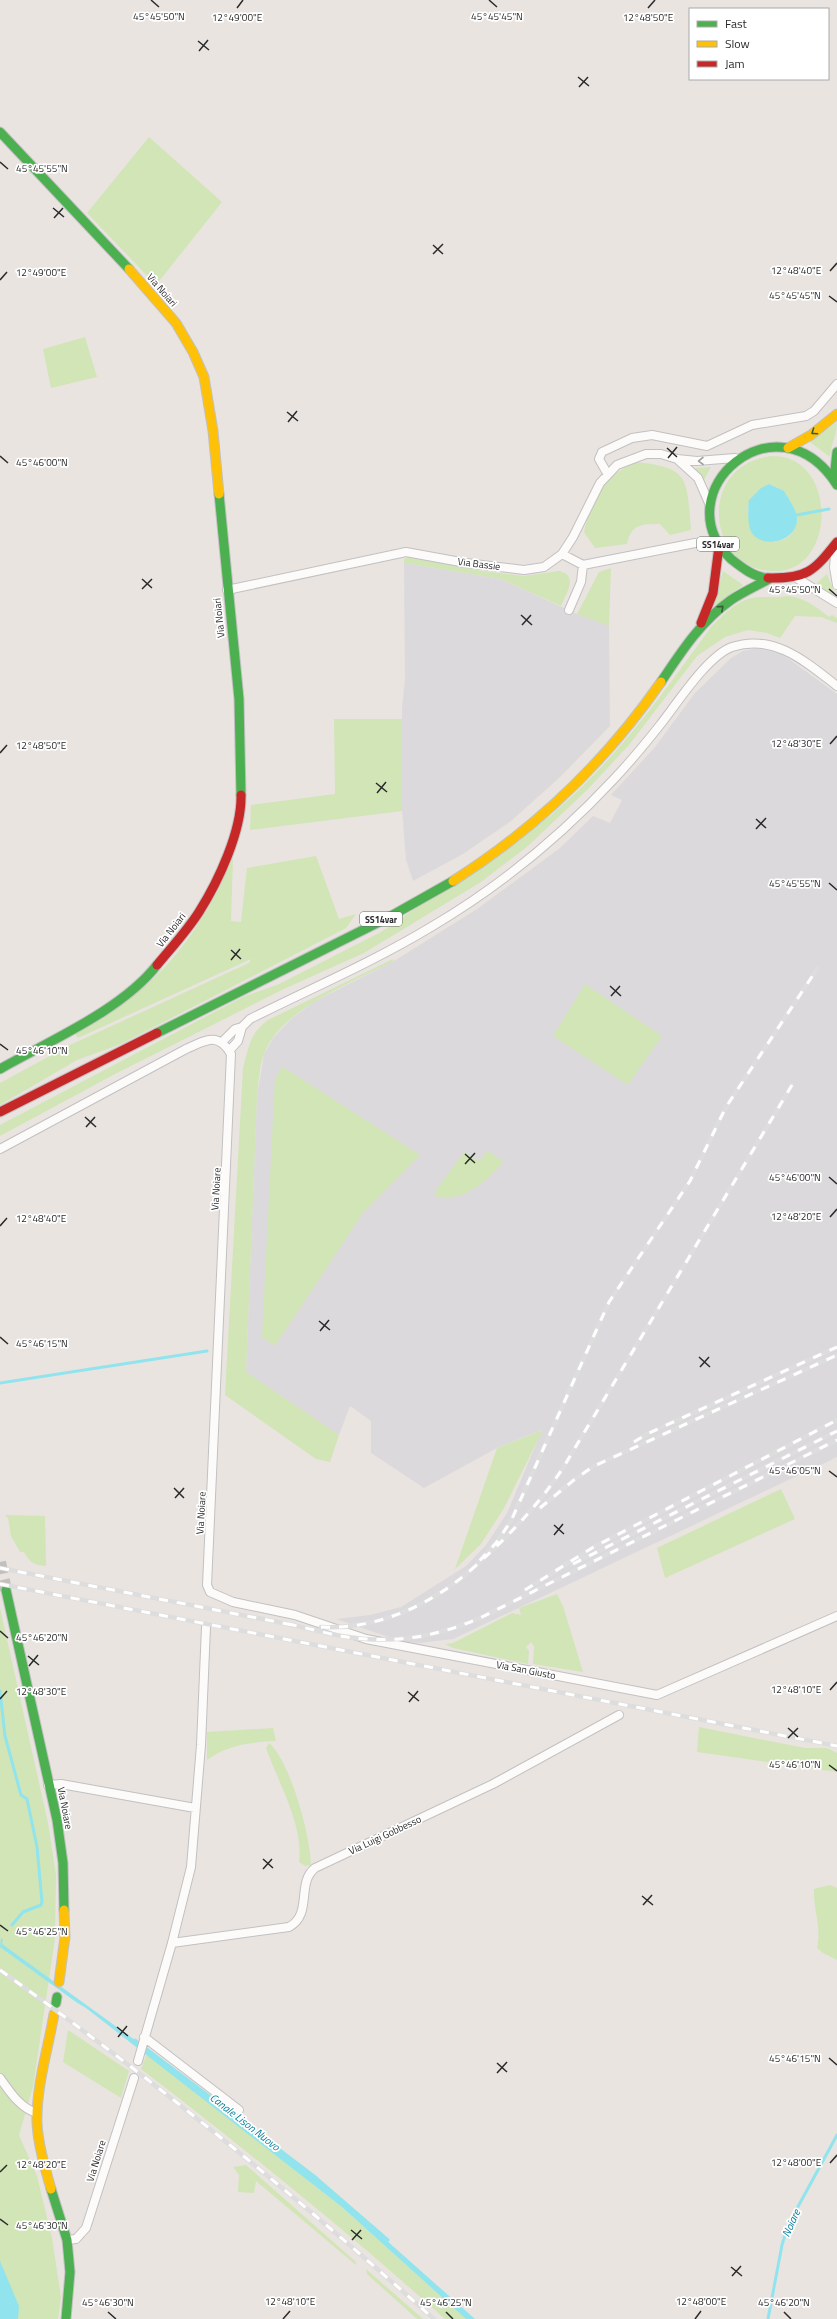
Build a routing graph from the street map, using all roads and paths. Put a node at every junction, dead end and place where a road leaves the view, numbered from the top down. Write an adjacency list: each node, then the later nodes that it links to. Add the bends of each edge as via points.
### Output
1 (0, 132): 19 (main road, Via Noiari, via 152,294 176,323 193,352 204,377 213,430)
2 (837, 384): 8 (street, via 806,416 752,425 707,446 652,435 626,441 602,452 599,459)
3 (837, 414): 4 (main road, SS14var, one-way to 4, via 811,435)
4 (788, 448): 6 (main road, SS14var, via 762,448); 9 (main road, SS14var, via 815,458)
5 (837, 452): 9 (main road, SS14var)
6 (740, 458): 7 (street, Via Bassie, one-way to 7, via 697,461); 10 (main road, SS14var, via 719,479)
7 (677, 459): 8 (street, Via Bassie, via 661,454 646,454 629,458); 10 (street, Via Bassie, via 698,478)
8 (607, 473): 14 (street, Via Bassie)
9 (836, 482)
10 (710, 507): 13 (main road, SS14var, via 712,527)
11 (695, 543): 15 (street)
12 (837, 543): 16 (main road, SS14var, via 818,566); 18 (street, via 834,567)
13 (719, 546): 17 (main road, SS14var, via 740,569); 22 (main road, SS14var, via 713,593)
14 (562, 554): 15 (street); 19 (street, Via Bassie, via 544,567 524,570 406,552)
15 (584, 565): 21 (street, via 581,582)
16 (795, 577): 17 (main road, SS14var); 20 (street)
17 (769, 579): 22 (main road, SS14var, one-way to 17, via 725,604)
18 (837, 585)
19 (227, 590): 27 (main road, Via Noiari, via 239,699 241,803 230,849 217,877 199,912 178,941 134,988 107,1009)
20 (837, 603)
21 (569, 610)
22 (694, 636): 28 (main road, SS14var, via 639,712 588,771 528,828 481,863 426,896 348,937)
23 (837, 686): 24 (street, via 803,659 779,647 752,643 730,647 693,681 615,778 544,849 482,895 431,928 378,957 250,1019)
24 (242, 1027): 25 (street, via 235,1029); 26 (street, via 238,1041)
25 (222, 1042): 26 (street, Via Noiare); 29 (street, via 207,1040 186,1049)
26 (229, 1051): 31 (street, Via Noiare, via 232,1068)
27 (0, 1069)
28 (0, 1112)
29 (0, 1149)
30 (6, 1590): 35 (main road)
31 (208, 1590): 32 (street, Via San Giusto, via 214,1595 234,1602 295,1615 366,1640 657,1695)
32 (837, 1616)
33 (206, 1627): 36 (street)
34 (619, 1715): 37 (street, Via Luigi Gobbesso, via 493,1784 315,1868 307,1877 302,1912 295,1923)
35 (48, 1785): 36 (street, Via Noiare, via 61,1784); 38 (main road, Via Noiare, via 57,1820 64,1882 65,1936)
36 (195, 1808): 37 (street, via 191,1867)
37 (172, 1943): 40 (street)
38 (59, 1982)
39 (54, 2014): 45 (main road)
40 (144, 2038): 41 (street); 44 (street)
41 (138, 2061)
42 (0, 2078): 45 (street, via 18,2101)
43 (134, 2078): 46 (street, Via Noiare, via 86,2228 76,2239)
44 (239, 2110)
45 (37, 2114): 46 (main road, via 38,2136 45,2169)
46 (67, 2240): 47 (main road, via 70,2272)
47 (66, 2319)

